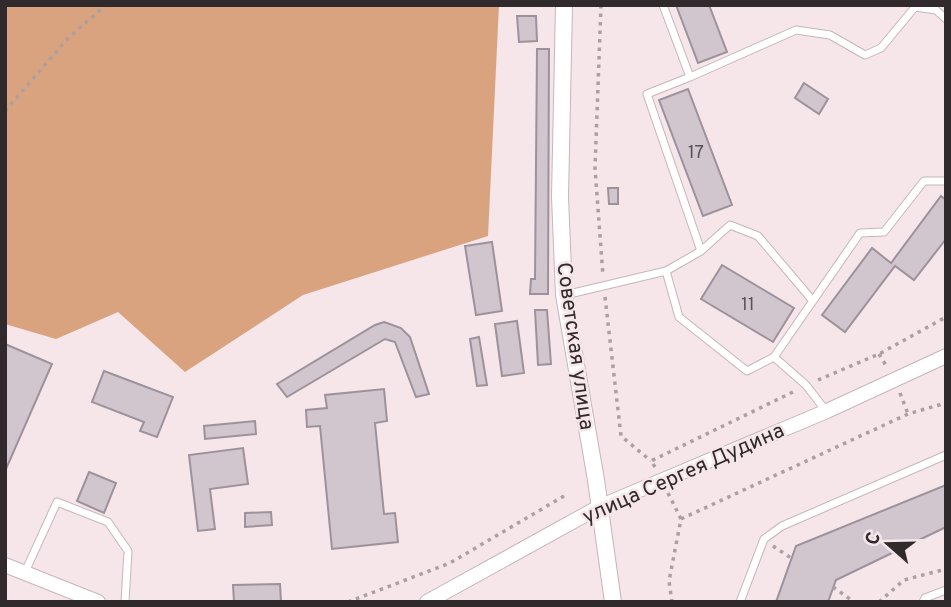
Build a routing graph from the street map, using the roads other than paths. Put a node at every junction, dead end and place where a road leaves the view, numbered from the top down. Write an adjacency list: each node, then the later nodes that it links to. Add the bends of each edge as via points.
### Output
1 (564, 5): 8 (street, Советская улица, via 560,197)
2 (663, 5): 4 (lane)
3 (946, 19): 4 (lane, via 936,10 915,7 881,48 864,55 830,35 796,30)
4 (690, 77): 6 (lane, via 647,94)
5 (946, 181): 9 (lane, via 924,181 884,232 860,233)
6 (701, 251): 7 (lane); 9 (lane, via 730,225 758,236)
7 (666, 271): 8 (lane); 11 (lane, via 679,317 747,371)
8 (564, 296): 14 (street, Советская улица)
9 (813, 301): 11 (lane)
10 (946, 356): 12 (street, улица Сергея Дудина)
11 (774, 357): 12 (lane)
12 (827, 411): 14 (street, улица Сергея Дудина)
13 (946, 455): 22 (lane, via 782,526 764,539)
14 (599, 507): 20 (street, улица Сергея Дудина); 21 (street, Советская улица)
15 (5, 565): 16 (street)
16 (25, 572): 18 (street); 19 (lane, via 57,502 108,522 128,551)
17 (946, 590): 23 (lane)
18 (99, 602)
19 (125, 602)
20 (427, 602)
21 (613, 602)
22 (740, 602)
23 (923, 602)

